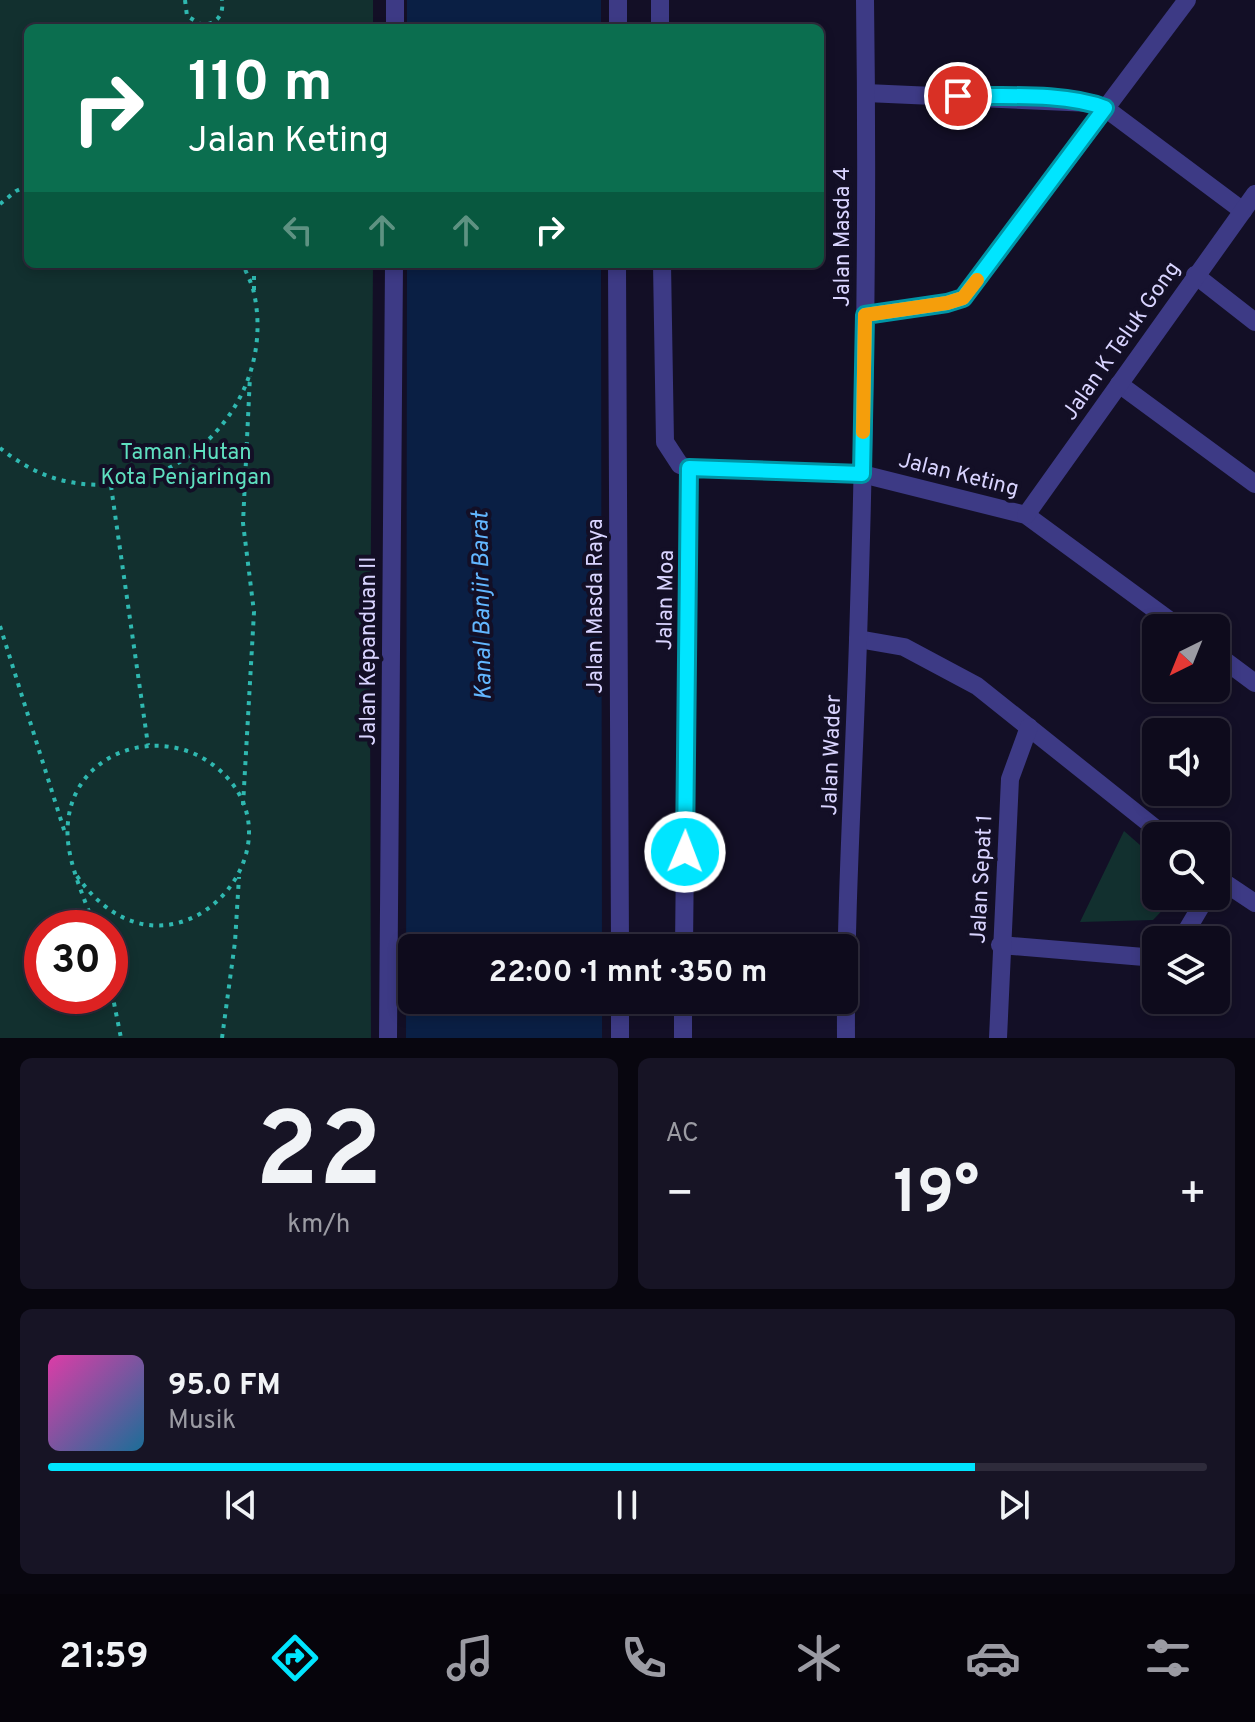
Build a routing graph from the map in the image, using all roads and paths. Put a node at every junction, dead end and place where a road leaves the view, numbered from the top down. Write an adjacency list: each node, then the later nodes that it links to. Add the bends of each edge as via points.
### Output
1 (185, 0): 8 (path)
2 (222, 0): 11 (path)
3 (395, 0): 12 (street)
4 (618, 0): 13 (street)
5 (660, 0): 14 (street)
6 (865, 0): 15 (street, Jalan Masda 4)
7 (1187, 0): 16 (street)
8 (191, 21): 9 (path); 10 (path)
9 (189, 24)
10 (199, 24)
11 (215, 24)
12 (395, 24)
13 (618, 24)
14 (660, 24)
15 (866, 93): 16 (street, via 1050,99); 28 (street, Jalan Masda 4)
16 (1105, 108): 20 (street); 28 (street, via 963,298)
17 (24, 188): 19 (path)
18 (1255, 194): 20 (street, Jalan K Teluk Gong)
19 (0, 204)
20 (1243, 211): 26 (street, Jalan K Teluk Gong)
21 (245, 268): 27 (path)
22 (254, 268): 27 (path)
23 (394, 268): 62 (street, Jalan Kepanduan II)
24 (617, 268): 53 (street, Jalan Masda Raya)
25 (662, 268): 33 (street, via 665,442 680,465)
26 (1195, 275): 29 (street); 31 (street, Jalan K Teluk Gong)
27 (254, 292): 30 (path, via 257,334)
28 (865, 315): 34 (street, Jalan Masda 4)
29 (1255, 322)
30 (250, 376): 36 (path, via 229,418 197,452 157,475); 45 (path, via 243,523 254,612)
31 (1119, 384): 35 (street); 37 (street, Jalan K Teluk Gong)
32 (0, 448): 36 (path, via 21,464 64,481)
33 (689, 468): 34 (street, Jalan Keting); 54 (street, Jalan Moa)
34 (862, 474): 37 (street, Jalan Keting); 40 (street, Jalan Wader)
35 (1255, 484)
36 (111, 485): 44 (path)
37 (1026, 515): 38 (street, Jalan Keting)
38 (1161, 614)
39 (0, 626): 47 (path)
40 (858, 639): 43 (street, via 904,647 953,671); 65 (street, Jalan Wader)
41 (1230, 664): 42 (street)
42 (1255, 683)
43 (1029, 727): 46 (street); 55 (street, Jalan Sepat 1, via 1010,779)
44 (148, 745): 45 (path, via 169,745 207,759 235,788); 47 (path, via 111,757 83,783 73,801)
45 (243, 807): 48 (path, via 248,841)
46 (1148, 822)
47 (67, 839): 49 (path)
48 (239, 875): 49 (path, via 210,909 169,925 147,925 106,909); 61 (path)
49 (77, 876): 52 (path)
50 (1230, 887): 51 (street)
51 (1255, 903)
52 (89, 910)
53 (620, 934)
54 (684, 934)
55 (1000, 945): 56 (street); 66 (street, Jalan Sepat 1)
56 (1142, 957)
57 (116, 1014): 60 (path)
58 (620, 1014): 63 (street)
59 (683, 1014): 64 (street)
60 (121, 1038)
61 (222, 1038)
62 (388, 1038)
63 (620, 1038)
64 (683, 1038)
65 (846, 1038)
66 (998, 1038)

